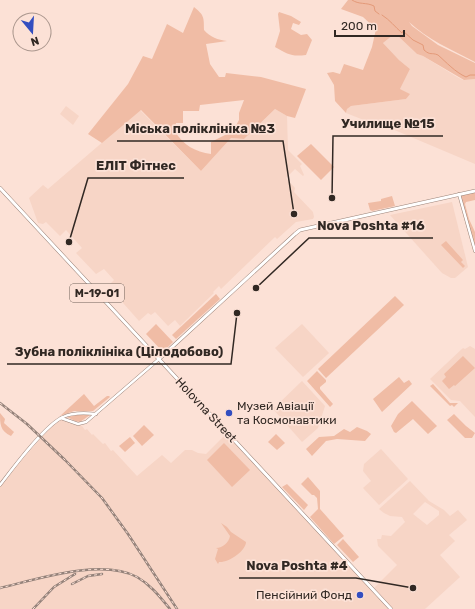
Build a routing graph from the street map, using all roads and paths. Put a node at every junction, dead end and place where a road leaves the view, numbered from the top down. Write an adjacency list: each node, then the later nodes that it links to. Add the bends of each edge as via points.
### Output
1 (0, 188): 5 (main road, Holovna Street / М-19-01)
2 (475, 191): 3 (main road)
3 (458, 194): 4 (street); 5 (main road, via 300,230)
4 (475, 251)
5 (159, 359): 6 (street); 9 (main road, Holovna Street)
6 (96, 414): 7 (street, via 78,413); 7 (street, via 79,424)
7 (61, 418): 8 (street, via 39,438)
8 (0, 485)
9 (391, 609)

